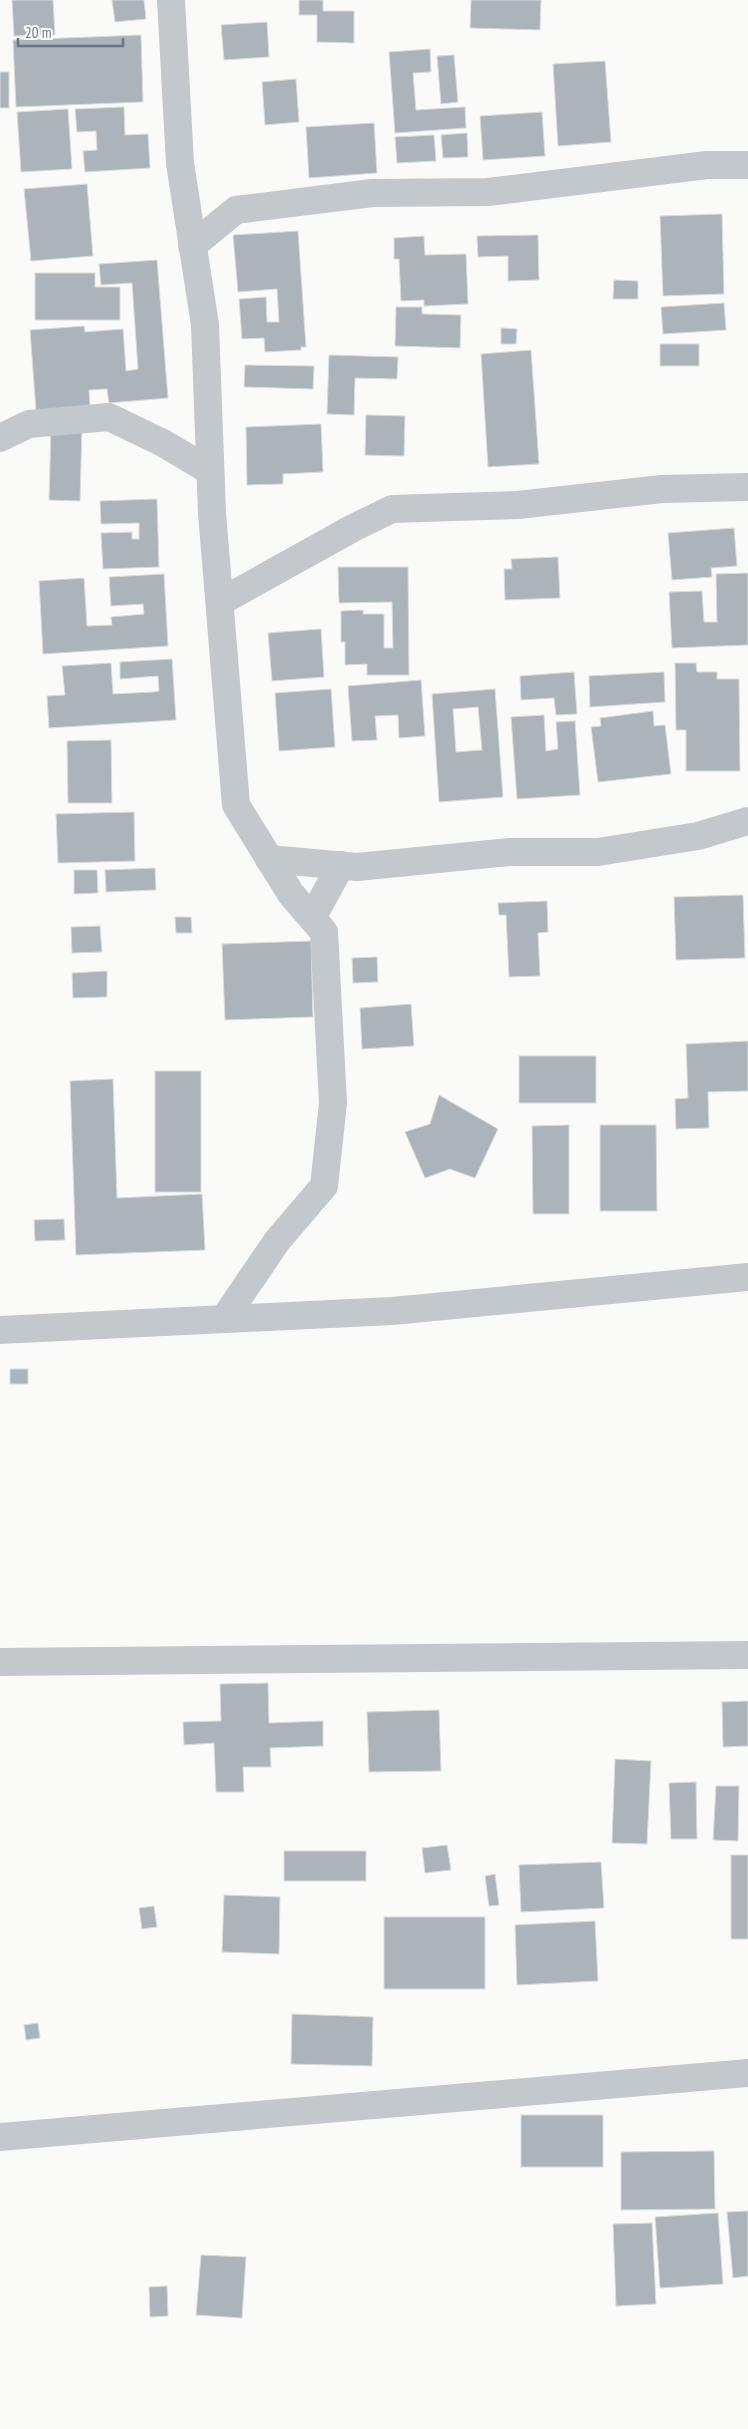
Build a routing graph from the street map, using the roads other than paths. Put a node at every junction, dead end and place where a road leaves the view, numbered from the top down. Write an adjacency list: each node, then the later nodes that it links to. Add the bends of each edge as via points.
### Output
1 (171, 0): 3 (street, via 180,163)
2 (748, 165): 3 (street, via 707,165 488,192 372,193 236,210)
3 (192, 246): 5 (street, via 205,325)
4 (0, 438): 5 (street, via 29,424 109,417 163,443)
5 (210, 471): 7 (street)
6 (748, 487): 7 (street, via 662,490 518,504 392,509)
7 (220, 602): 9 (street, via 236,805)
8 (748, 821): 10 (street, via 698,836 598,852 510,852)
9 (269, 859): 10 (street); 11 (street, via 291,894)
10 (341, 866): 11 (street)
11 (312, 918): 13 (street, via 324,932 333,1103 324,1186 277,1242)
12 (748, 1277): 13 (street, via 392,1311)
13 (224, 1319): 14 (street)
14 (0, 1330)
15 (748, 1655): 16 (street)
16 (0, 1662)
17 (748, 2073): 18 (street)
18 (0, 2137)

